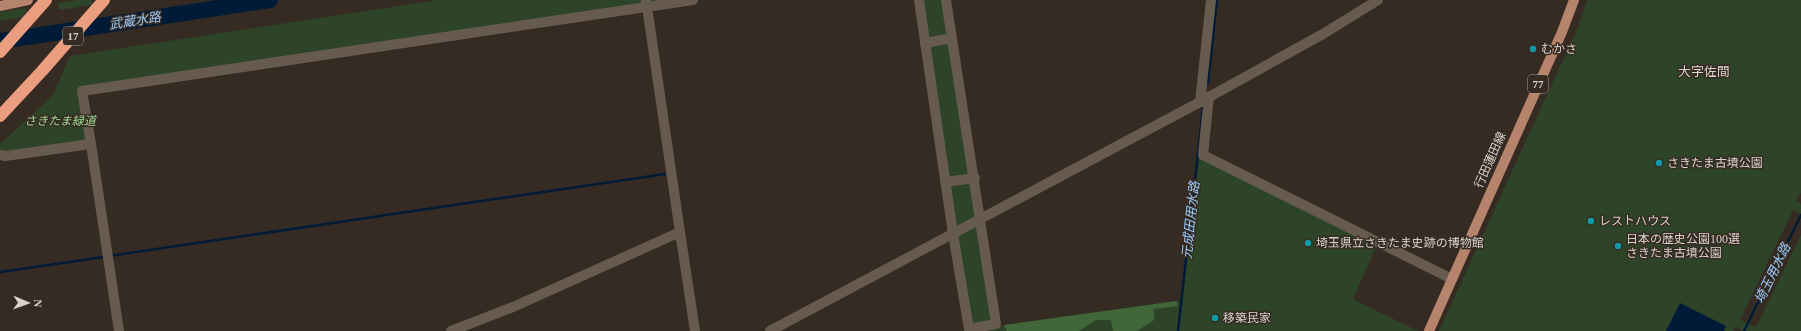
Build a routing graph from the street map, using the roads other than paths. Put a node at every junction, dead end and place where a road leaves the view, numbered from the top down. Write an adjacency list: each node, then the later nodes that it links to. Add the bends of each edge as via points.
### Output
1 (28, 0): 11 (main road)
2 (46, 0): 14 (highway)
3 (104, 0): 17 (highway, 17)
4 (693, 0): 10 (street)
5 (919, 0): 13 (street)
6 (946, 0): 12 (street)
7 (1211, 0): 16 (street)
8 (1378, 0): 15 (street, via 1323,34)
9 (1574, 0): 25 (main road, 行田蓮田線 / 77)
10 (646, 3): 18 (street, via 82,91); 23 (street)
11 (0, 6)
12 (952, 38): 13 (street); 20 (street)
13 (925, 42): 21 (street)
14 (0, 52)
15 (1209, 96): 16 (street); 25 (street, via 1203,155)
16 (1200, 102): 22 (street)
17 (0, 116)
18 (91, 144): 19 (street); 26 (street)
19 (0, 155)
20 (975, 178): 21 (street); 22 (street)
21 (945, 182): 24 (street)
22 (981, 218): 24 (street); 24 (street, via 996,324 968,329)
23 (680, 232): 27 (street, via 513,307); 28 (street)
24 (953, 234): 29 (street)
25 (1452, 279): 30 (main road, 行田蓮田線 / 77)
26 (119, 331)
27 (451, 331)
28 (696, 331)
29 (770, 331)
30 (1429, 331)

